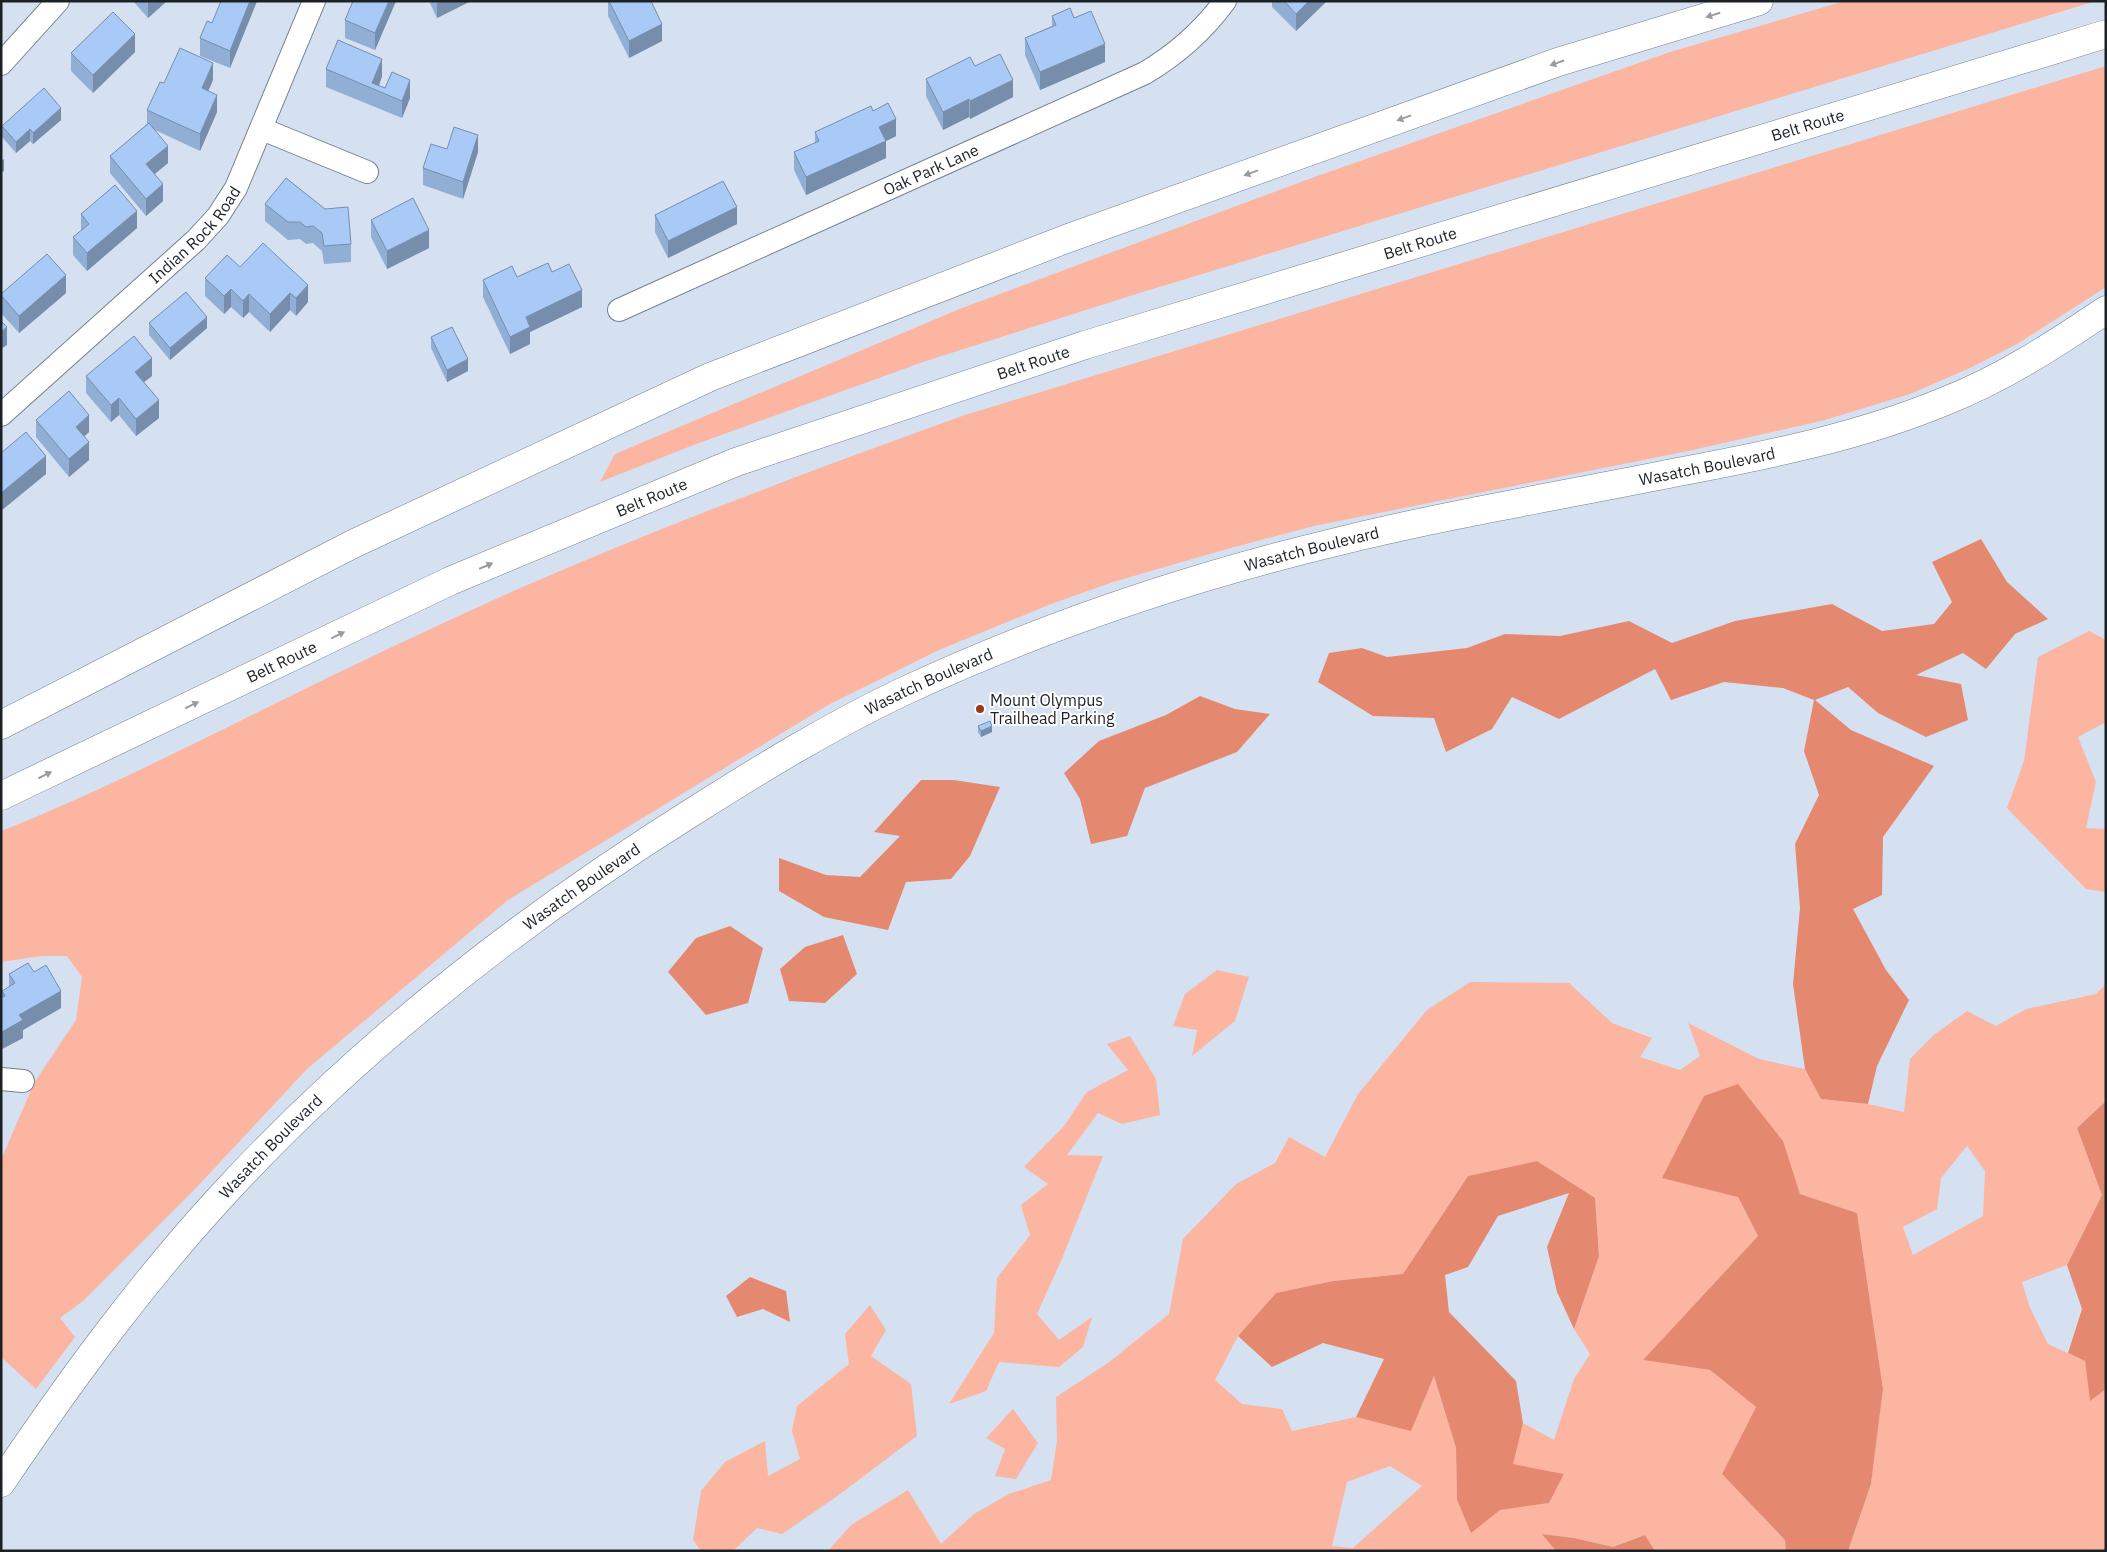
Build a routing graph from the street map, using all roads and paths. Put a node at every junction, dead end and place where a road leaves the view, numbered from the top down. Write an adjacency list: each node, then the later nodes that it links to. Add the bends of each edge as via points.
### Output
1 (58, 1): 6 (street)
2 (314, 1): 7 (street, Indian Rock Road)
3 (1225, 1): 9 (street, Oak Park Lane, via 1184,47 1145,72)
4 (1759, 1): 12 (main road, one-way to 12, via 1558,62 1066,240 710,377 353,544)
5 (2106, 34): 13 (main road, Belt Route, one-way to 5, via 450,581 736,462 1085,345)
6 (1, 64)
7 (262, 129): 8 (street); 11 (street, Indian Rock Road, via 236,188 208,228)
8 (367, 172)
9 (619, 310)
10 (2106, 310): 14 (main road, Wasatch Boulevard, via 2007,372 1950,400 1893,421 1798,447 1364,535 1221,572 1019,642 930,680 817,736 651,838 562,898 435,995 326,1090 229,1188 133,1300)
11 (1, 415)
12 (1, 725)
13 (1, 796)
14 (1, 1483)

